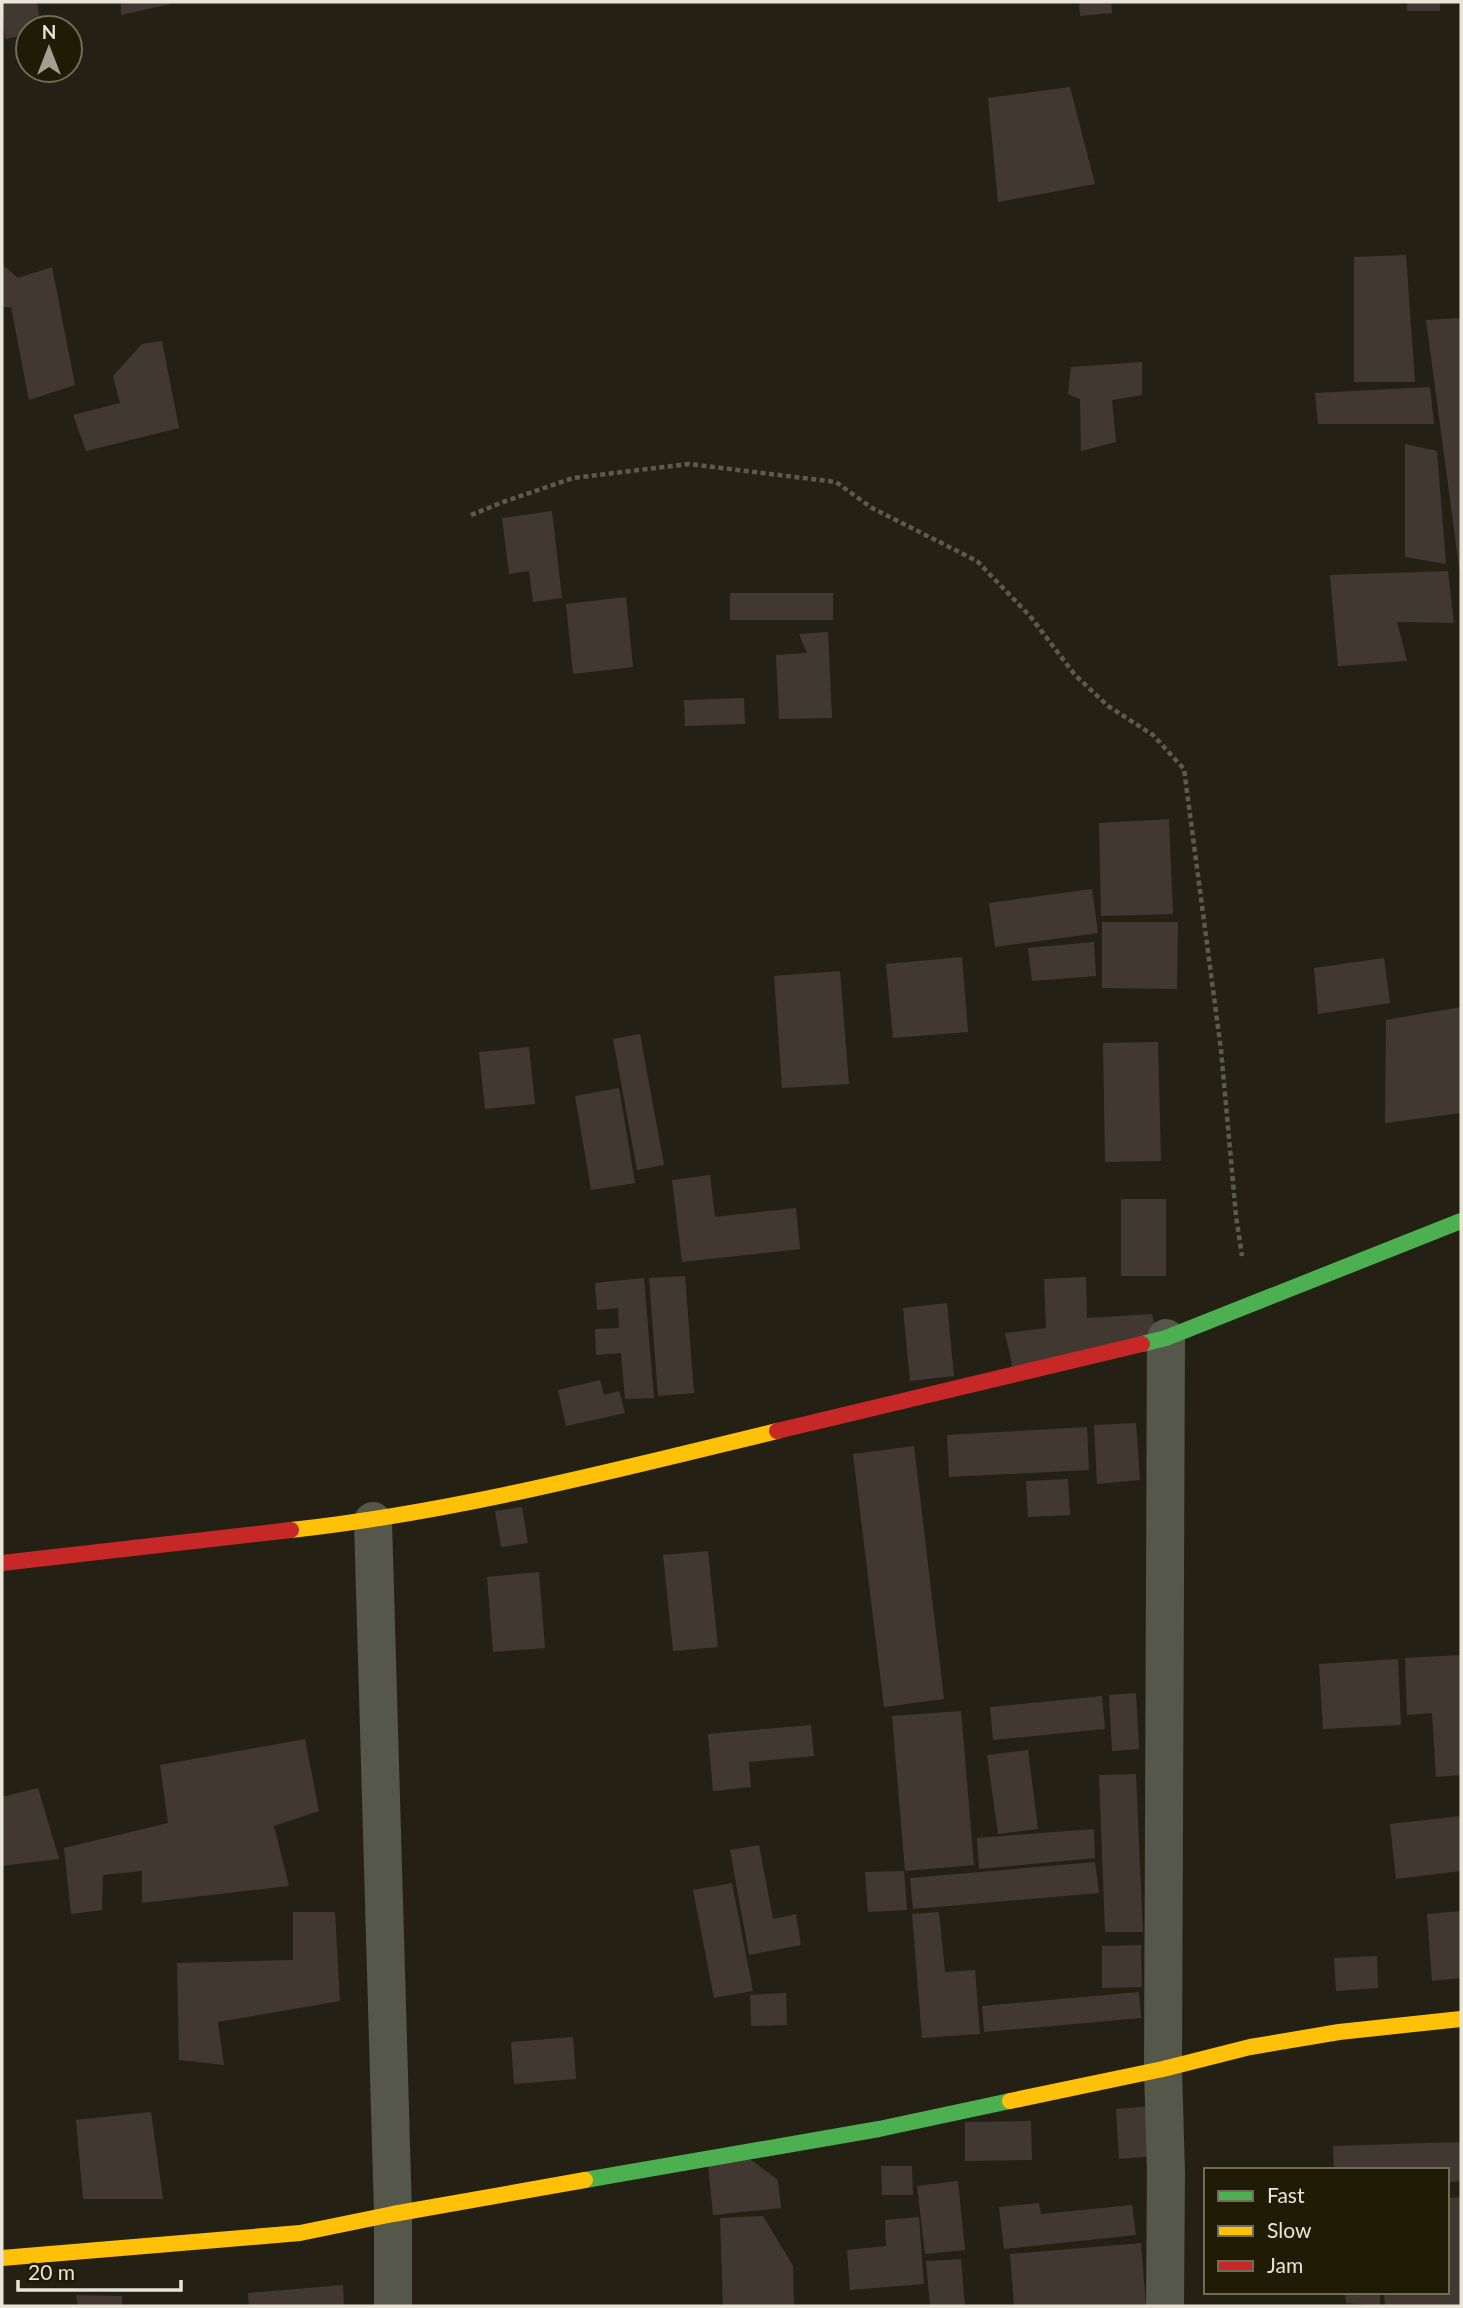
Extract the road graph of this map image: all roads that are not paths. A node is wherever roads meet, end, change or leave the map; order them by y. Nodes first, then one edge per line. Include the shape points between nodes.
1 (1461, 1221) edge
2 (1166, 1338) junction
3 (373, 1521) junction
4 (2, 1563) edge
5 (1461, 2019) edge
6 (1163, 2069) junction
7 (393, 2214) junction
8 (2, 2258) edge
9 (393, 2306) edge
10 (1165, 2306) edge

1 - 2 street
2 - 3 street via 619,1469
2 - 6 street
3 - 4 street
3 - 7 street
5 - 6 street via 1326,2034
6 - 7 street via 878,2129
6 - 10 street
7 - 8 street via 300,2232
7 - 9 street

